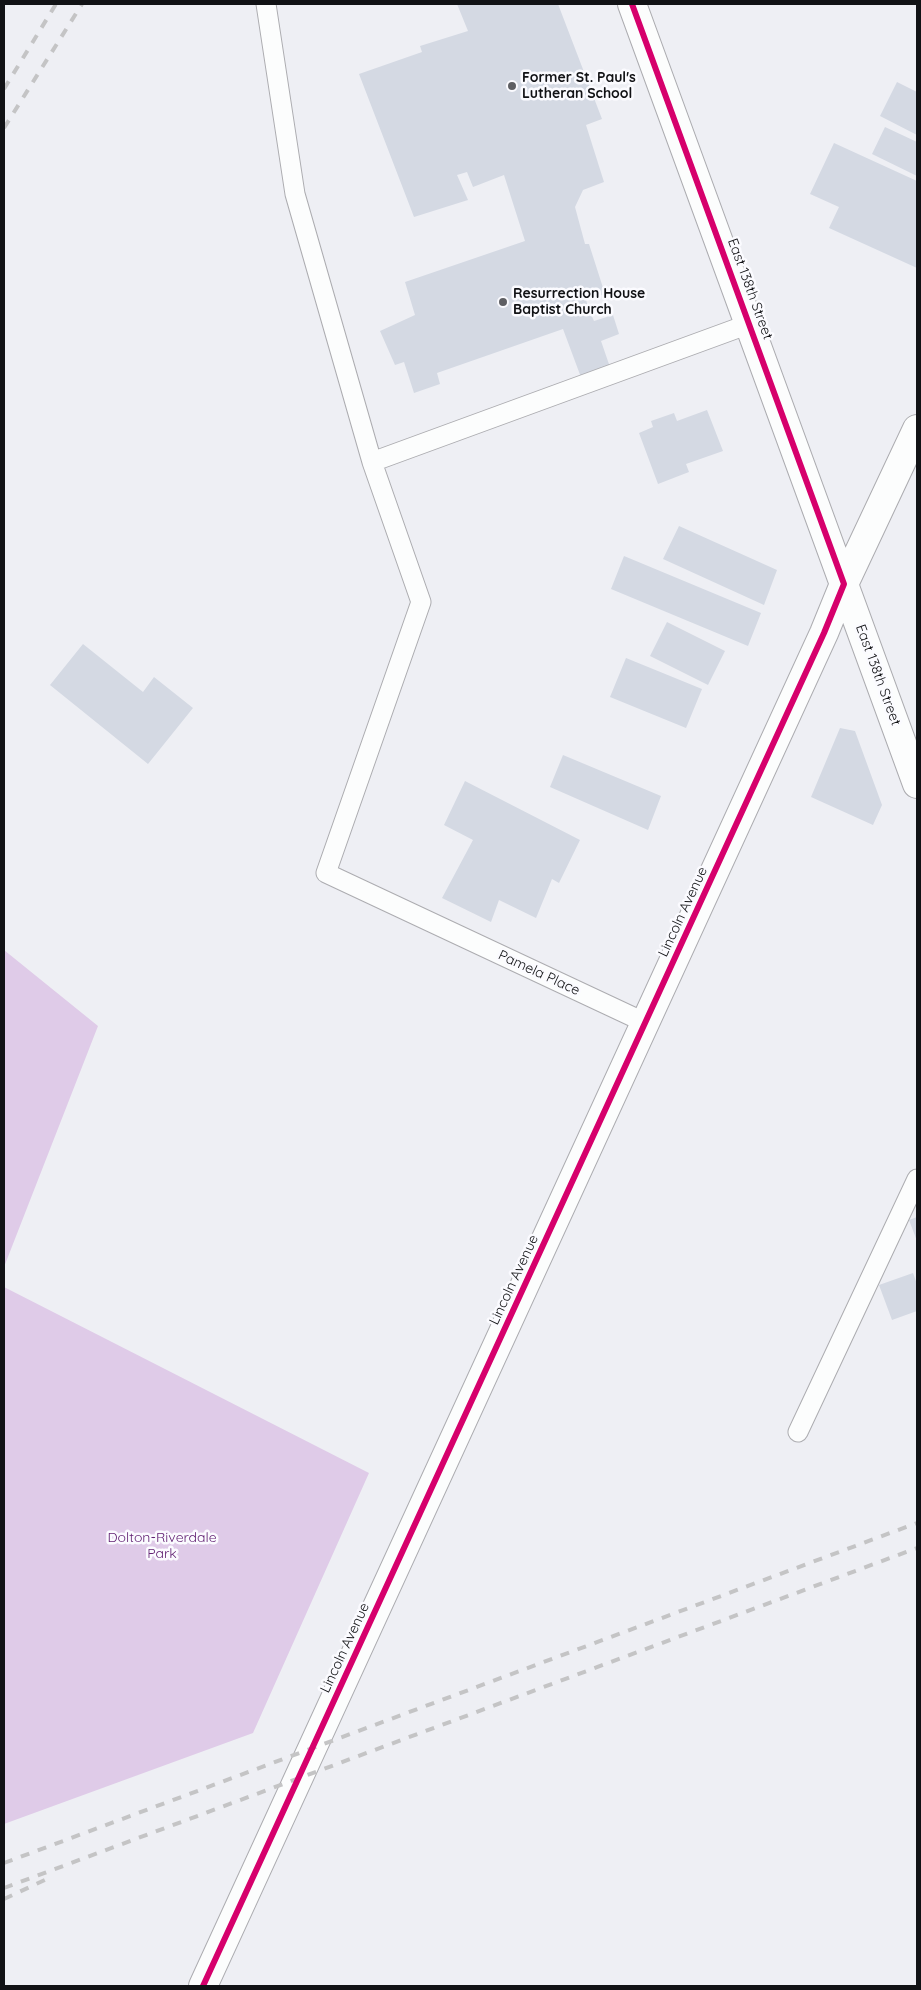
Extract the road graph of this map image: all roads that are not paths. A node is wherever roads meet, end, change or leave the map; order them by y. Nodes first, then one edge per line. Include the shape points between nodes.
1 (266, 4) edge
2 (632, 4) edge
3 (749, 324) junction
4 (917, 429) edge
5 (372, 462) junction
6 (844, 584) junction
7 (917, 784) edge
8 (646, 1023) junction
9 (917, 1179) edge
10 (798, 1432) dead end
11 (203, 1986) edge

1 - 5 lane via 295,194
2 - 3 street, East 138th Street
3 - 5 lane
3 - 6 street, East 138th Street
4 - 6 street, Lincoln Avenue
5 - 8 lane, Pamela Place via 421,602 326,873
6 - 7 street, East 138th Street
6 - 8 street, Lincoln Avenue
8 - 11 street, Lincoln Avenue
9 - 10 lane

